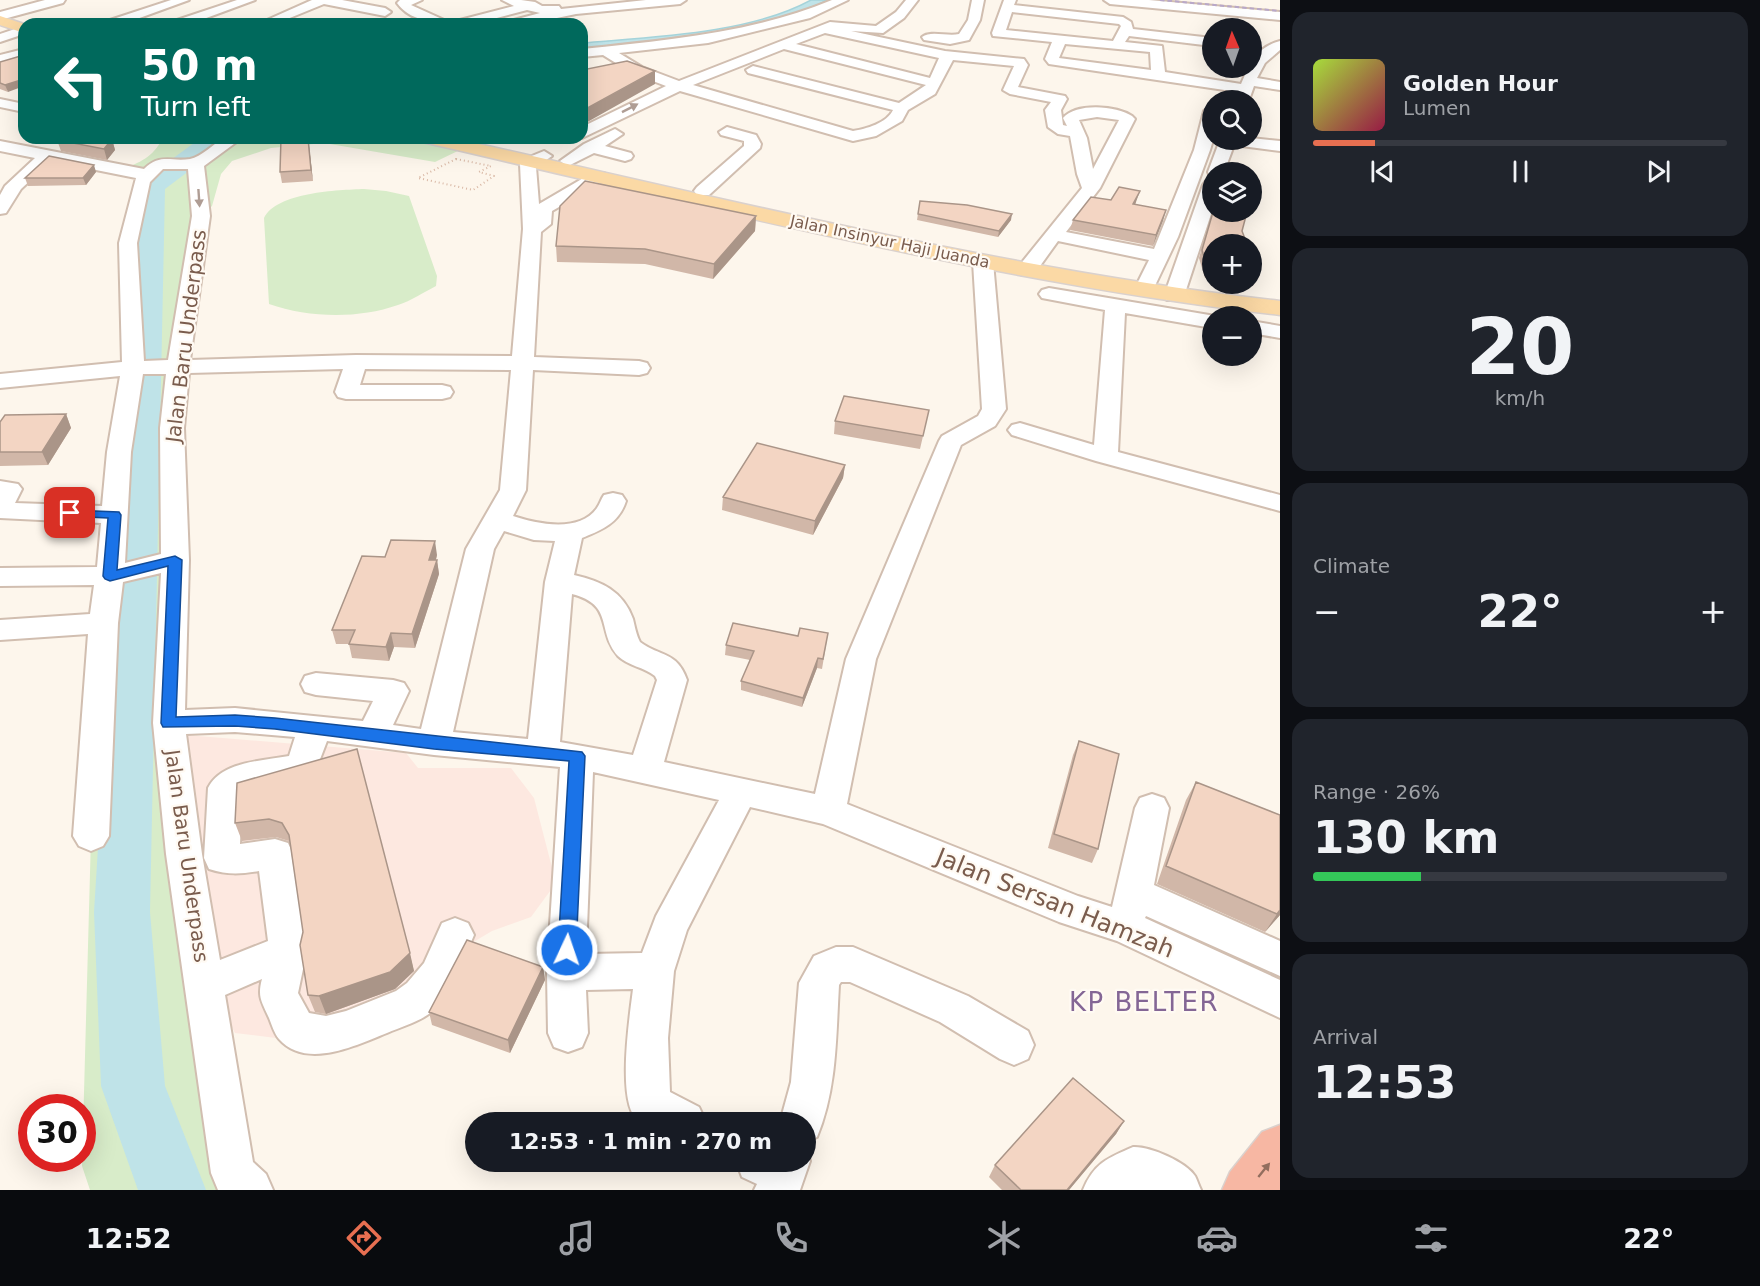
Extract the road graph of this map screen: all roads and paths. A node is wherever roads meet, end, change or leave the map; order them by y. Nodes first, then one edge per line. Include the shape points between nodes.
1 (59, 0) edge
2 (183, 0) edge
3 (249, 0) edge
4 (319, 0) edge
5 (416, 0) edge
6 (508, 0) edge
7 (550, 0) edge
8 (604, 0) edge
9 (680, 0) edge
10 (842, 0) edge
11 (912, 0) edge
12 (978, 0) edge
13 (1110, 0) edge
14 (1225, 3) edge
15 (1009, 4) edge
16 (1158, 4) junction
17 (529, 5) junction
18 (1280, 6) edge
19 (783, 7) dead end
20 (302, 9) junction
21 (385, 12) dead end
22 (326, 15) dead end
23 (1280, 16) edge
24 (342, 17) dead end
25 (0, 18) edge
26 (129, 18) edge
27 (196, 18) edge
28 (279, 18) edge
29 (353, 18) edge
30 (431, 18) edge
31 (482, 18) edge
32 (536, 18) edge
33 (1232, 18) edge
34 (18, 26) edge
35 (687, 30) junction
36 (878, 30) junction
37 (18, 31) edge
38 (827, 31) junction
39 (1131, 32) junction
40 (0, 38) edge
41 (588, 39) edge
42 (708, 39) junction
43 (1060, 40) junction
44 (1202, 41) edge
45 (1277, 42) edge
46 (1262, 44) edge
47 (783, 45) junction
48 (1116, 45) junction
49 (800, 50) junction
50 (608, 52) junction
51 (668, 52) dead end
52 (588, 53) edge
53 (18, 54) edge
54 (945, 55) junction
55 (0, 59) edge
56 (630, 65) junction
57 (611, 70) edge
58 (753, 70) junction
59 (1158, 75) junction
60 (1214, 78) edge
61 (934, 83) junction
62 (679, 86) junction
63 (1224, 86) junction
64 (1280, 86) edge
65 (1247, 88) edge
66 (1222, 90) edge
67 (696, 92) junction
68 (0, 103) edge
69 (18, 107) edge
70 (901, 108) junction
71 (588, 129) edge
72 (727, 132) dead end
73 (1077, 132) junction
74 (588, 140) edge
75 (225, 144) edge
76 (490, 144) edge
77 (509, 144) edge
78 (579, 144) edge
79 (1262, 144) edge
80 (0, 146) edge
81 (1280, 146) edge
82 (1202, 150) edge
83 (563, 151) edge
84 (47, 156) junction
85 (196, 164) junction
86 (154, 169) junction
87 (627, 171) junction
88 (598, 177) junction
89 (706, 189) junction
90 (1091, 189) junction
91 (473, 190) joint
92 (0, 209) edge
93 (1202, 213) edge
94 (780, 214) junction
95 (532, 229) junction
96 (1054, 235) junction
97 (916, 245) junction
98 (1159, 256) junction
99 (983, 262) junction
100 (1030, 268) junction
101 (1145, 288) junction
102 (1174, 293) junction
103 (1049, 294) dead end
104 (1115, 307) junction
105 (1280, 308) edge
106 (1202, 320) edge
107 (1262, 329) edge
108 (1280, 332) edge
109 (356, 362) junction
110 (521, 363) junction
111 (133, 368) junction
112 (178, 368) junction
113 (639, 368) dead end
114 (0, 381) edge
115 (442, 392) dead end
116 (1020, 430) dead end
117 (1105, 456) junction
118 (0, 489) edge
119 (613, 501) dead end
120 (1280, 504) edge
121 (0, 509) edge
122 (114, 515) junction
123 (496, 519) junction
124 (570, 533) junction
125 (166, 562) junction
126 (117, 575) junction
127 (0, 577) edge
128 (559, 582) junction
129 (103, 623) junction
130 (0, 630) edge
131 (316, 684) dead end
132 (168, 723) junction
133 (315, 727) junction
134 (372, 735) junction
135 (434, 743) junction
136 (560, 754) junction
137 (645, 770) junction
138 (741, 791) junction
139 (1152, 808) dead end
140 (828, 811) junction
141 (91, 836) dead end
142 (1130, 911) junction
143 (455, 935) dead end
144 (288, 950) junction
145 (1280, 959) edge
146 (656, 971) junction
147 (566, 972) junction
148 (204, 985) junction
149 (1280, 999) edge
150 (568, 1033) dead end
151 (1014, 1045) dead end
152 (666, 1112) edge
153 (804, 1112) edge
154 (1280, 1150) edge
155 (250, 1190) edge
156 (1106, 1190) edge
157 (1178, 1190) edge
158 (1248, 1190) edge

1 - 25 street
2 - 26 street
3 - 27 street
4 - 20 street
4 - 21 street
5 - 30 street via 403,3
6 - 17 street
7 - 17 street
8 - 17 street via 544,10
9 - 32 street
10 - 42 street via 806,15
11 - 36 street via 900,15
12 - 36 street via 974,20 961,38
13 - 16 street
14 - 16 street
14 - 18 street
14 - 23 street
14 - 33 street
15 - 39 street via 1120,20
15 - 43 street via 997,33
16 - 39 street via 1156,17
17 - 31 street
19 - 35 street
20 - 22 street
20 - 28 street
24 - 29 street
25 - 34 main road
35 - 41 street
35 - 42 street
36 - 38 street via 837,25
37 - 40 street
38 - 47 street
38 - 49 street
38 - 54 street
39 - 44 street
39 - 48 street
42 - 50 street
43 - 48 street
43 - 59 street via 1054,61
45 - 46 street
45 - 65 street via 1260,58
47 - 49 street
47 - 62 street
48 - 59 street via 1157,49
49 - 58 street
49 - 61 street
50 - 52 street
50 - 56 street
51 - 56 street
53 - 55 street
54 - 61 street via 946,61
54 - 73 street via 1019,62 1010,90 1060,99 1053,110 1056,127
56 - 57 street
56 - 62 street
58 - 67 street
58 - 70 street
59 - 63 street
60 - 65 street
61 - 70 street via 925,94
62 - 67 street
71 -> 62 street
63 - 65 street
63 - 66 street
64 - 65 street
67 - 70 street via 853,136 870,133 897,118
67 - 74 street
68 - 69 street
72 - 89 street via 750,138 753,148
73 - 90 street
73 - 90 street via 1071,120 1076,114 1103,113 1127,119
75 - 85 street
76 - 83 main road
77 - 83 main road
78 - 83 street
79 - 81 street
80 - 84 street
82 - 98 street
83 - 87 main road, Jalan Insinyur Haji Juanda
83 - 88 main road, Jalan Insinyur Haji Juanda
83 - 95 street via 527,168
84 - 86 street
84 - 92 street via 14,186
85 - 86 street
85 -> 112 street, Jalan Baru Underpass via 201,216
86 - 111 street via 138,192 128,243
87 - 88 main road, Jalan Insinyur Haji Juanda
87 - 89 main road, Jalan Insinyur Haji Juanda
87 - 94 main road, Jalan Insinyur Haji Juanda
88 - 95 street via 543,209 542,224
89 - 94 main road, Jalan Insinyur Haji Juanda
90 - 96 street
91 - 91 path via 494,176 479,172 491,166 456,159 418,178
93 - 102 street
94 - 97 main road, Jalan Insinyur Haji Juanda
95 - 110 street
96 - 98 street
96 - 100 street
97 - 99 main road, Jalan Insinyur Haji Juanda
97 - 100 main road, Jalan Insinyur Haji Juanda
98 - 101 street
99 - 100 main road, Jalan Insinyur Haji Juanda
99 - 140 street via 994,409 987,421 951,441 861,659
100 - 101 main road, Jalan Insinyur Haji Juanda
101 - 102 main road, Jalan Insinyur Haji Juanda
102 - 105 main road, Jalan Insinyur Haji Juanda
103 - 104 street
104 - 106 street
104 - 117 street
107 - 108 street
109 - 110 street
109 - 112 street
109 - 115 street via 346,392
110 - 113 street
110 - 123 street via 513,490
111 - 112 street
111 - 114 street
111 - 122 street via 119,452
112 - 125 street, Jalan Baru Underpass
116 - 117 street
117 - 120 street
118 - 121 street via 9,489
119 - 124 street via 603,517
121 - 122 street
122 - 126 street
123 - 124 street via 534,532
123 - 135 street via 480,549
124 - 128 street
125 - 126 street
125 - 132 street, Jalan Baru Underpass
126 - 127 street
126 - 129 street
128 - 136 street
128 - 137 street via 575,584 605,598 615,611 627,648 663,665 671,674
129 - 130 street
129 - 141 street
131 - 134 street via 393,691
132 - 133 street, Jalan Sersan Hamzah via 235,720
132 - 148 street, Jalan Baru Underpass
133 - 134 street, Jalan Sersan Hamzah
133 - 144 street via 302,766 236,780 225,788 222,858 275,854
134 - 135 street, Jalan Sersan Hamzah
135 - 136 street, Jalan Sersan Hamzah
136 - 137 street, Jalan Sersan Hamzah
136 - 147 street
137 - 138 street, Jalan Sersan Hamzah
138 - 140 street, Jalan Sersan Hamzah
138 - 146 street via 669,928
139 - 142 street
140 - 142 street, Jalan Sersan Hamzah via 1072,910
142 - 145 street
142 - 149 street, Jalan Sersan Hamzah
143 - 144 street via 438,975 421,996 396,1011 326,1035 299,1031 291,1023 278,993
144 - 148 street
146 - 147 street
146 - 152 street via 647,1058 651,1104
147 - 150 street
148 - 155 street, Jalan Baru Underpass via 233,1173
151 - 153 street via 954,1009 854,966 829,966 819,984 812,1082
158 -> 154 highway
156 - 157 street via 1134,1167 1153,1171

